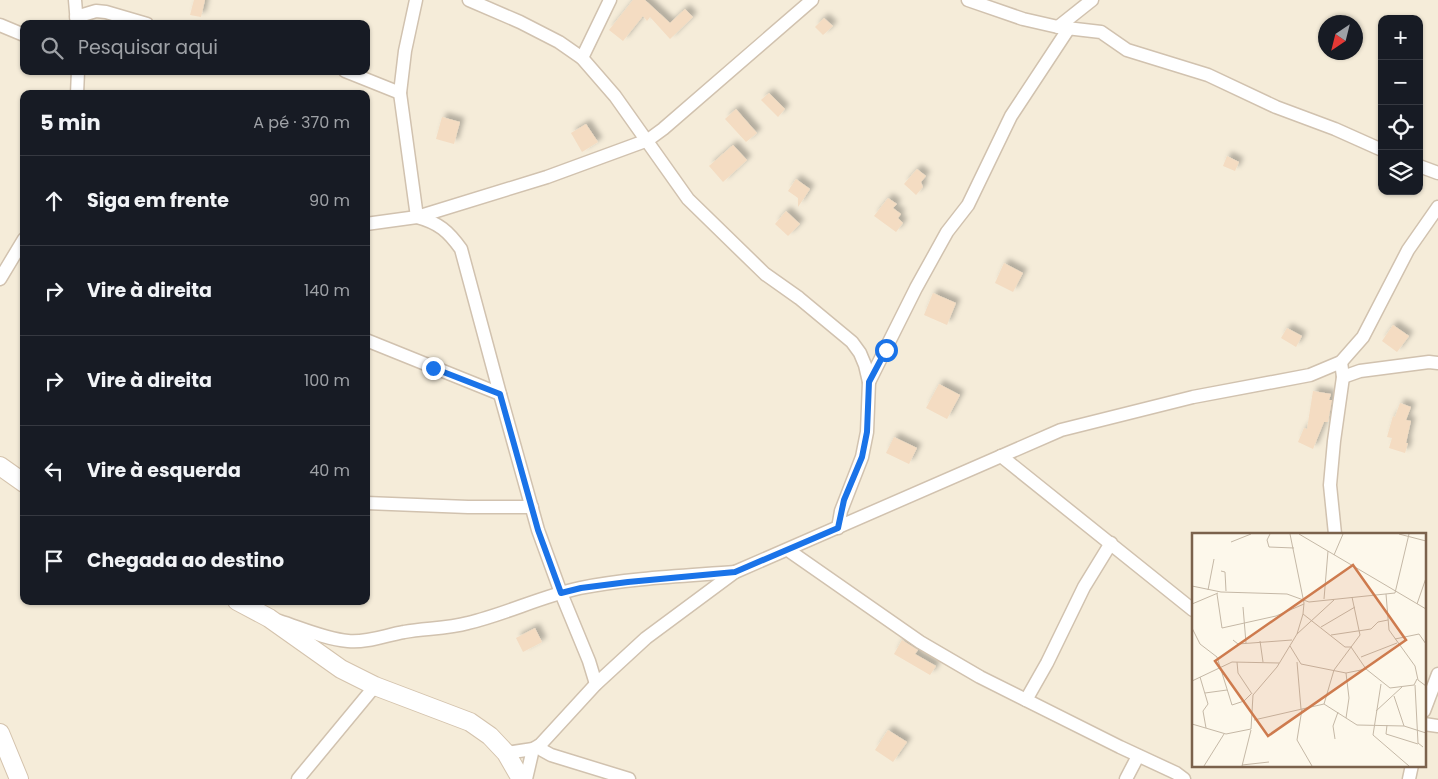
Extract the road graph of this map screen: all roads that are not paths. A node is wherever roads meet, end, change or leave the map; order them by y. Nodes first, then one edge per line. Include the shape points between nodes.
1 (75, 0) edge
2 (416, 0) edge
3 (469, 0) edge
4 (610, 0) edge
5 (812, 0) edge
6 (968, 0) edge
7 (1092, 0) edge
8 (77, 20) edge
9 (79, 20) edge
10 (133, 20) edge
11 (0, 25) edge
12 (1064, 28) junction
13 (20, 33) edge
14 (582, 58) junction
15 (78, 75) edge
16 (355, 75) edge
17 (77, 90) edge
18 (400, 93) junction
19 (648, 140) junction
20 (1378, 148) edge
21 (1423, 167) edge
22 (1438, 173) edge
23 (1438, 207) edge
24 (417, 216) junction
25 (370, 223) edge
26 (20, 245) edge
27 (0, 279) edge
28 (370, 342) edge
29 (861, 355) junction
30 (882, 356) junction
31 (1341, 362) junction
32 (1438, 363) edge
33 (1344, 378) junction
34 (869, 382) junction
35 (500, 394) junction
36 (1001, 456) junction
37 (0, 466) edge
38 (20, 481) edge
39 (370, 503) edge
40 (532, 507) junction
41 (838, 528) junction
42 (1335, 533) edge
43 (1111, 543) junction
44 (788, 550) junction
45 (735, 572) junction
46 (561, 593) junction
47 (245, 605) edge
48 (1192, 609) edge
49 (269, 618) junction
50 (1438, 674) edge
51 (596, 684) junction
52 (375, 686) junction
53 (1026, 700) junction
54 (1426, 707) edge
55 (0, 734) edge
56 (536, 747) junction
57 (506, 753) junction
58 (1138, 756) junction
59 (1412, 766) edge
60 (19, 779) edge
61 (298, 779) edge
62 (521, 779) edge
63 (526, 779) edge
64 (629, 779) edge
65 (1126, 779) edge
66 (1184, 779) edge
67 (1409, 779) edge

1 - 8 street
2 - 18 street
3 - 14 street via 559,42
4 - 14 street
5 - 19 street via 664,130
6 - 12 street via 1023,19
7 - 12 street
9 - 10 street via 96,11
11 - 13 street
12 - 20 street via 1101,32 1127,50 1208,75 1276,107
12 - 30 street via 1011,116 968,205 948,232 916,288
14 - 19 street
15 - 17 street
16 - 18 street
18 - 24 street
19 - 24 street via 547,177
19 - 29 street via 688,199 765,274 852,342
21 - 22 street
23 - 31 street via 1408,250 1363,337
24 - 25 street
24 - 35 street via 442,227 462,249
26 - 27 street
28 - 35 street
29 - 30 street
29 - 34 street
30 - 34 street
31 - 33 street
31 - 36 street via 1310,375 1193,397 1060,430
32 - 33 street via 1370,369
33 - 42 street via 1330,485
34 - 41 street via 867,432 862,457 844,500
35 - 40 street
36 - 41 street
36 - 43 street
37 - 38 street
39 - 40 street
40 - 46 street
41 - 44 street
43 - 48 street
43 - 53 street via 1084,587
44 - 45 street
44 - 53 street via 920,642
45 - 46 street via 628,582
45 - 51 street via 646,638
46 - 49 street via 470,623 363,641 332,638
46 - 51 street
47 - 49 street
49 - 52 street via 341,669
50 - 54 street
51 - 56 street
52 - 57 street via 470,722
52 - 61 street
53 - 58 street
55 - 60 street
56 - 57 street
56 - 63 street
56 - 64 street via 551,755
57 - 62 street
58 - 65 street
58 - 66 street
59 - 67 street

